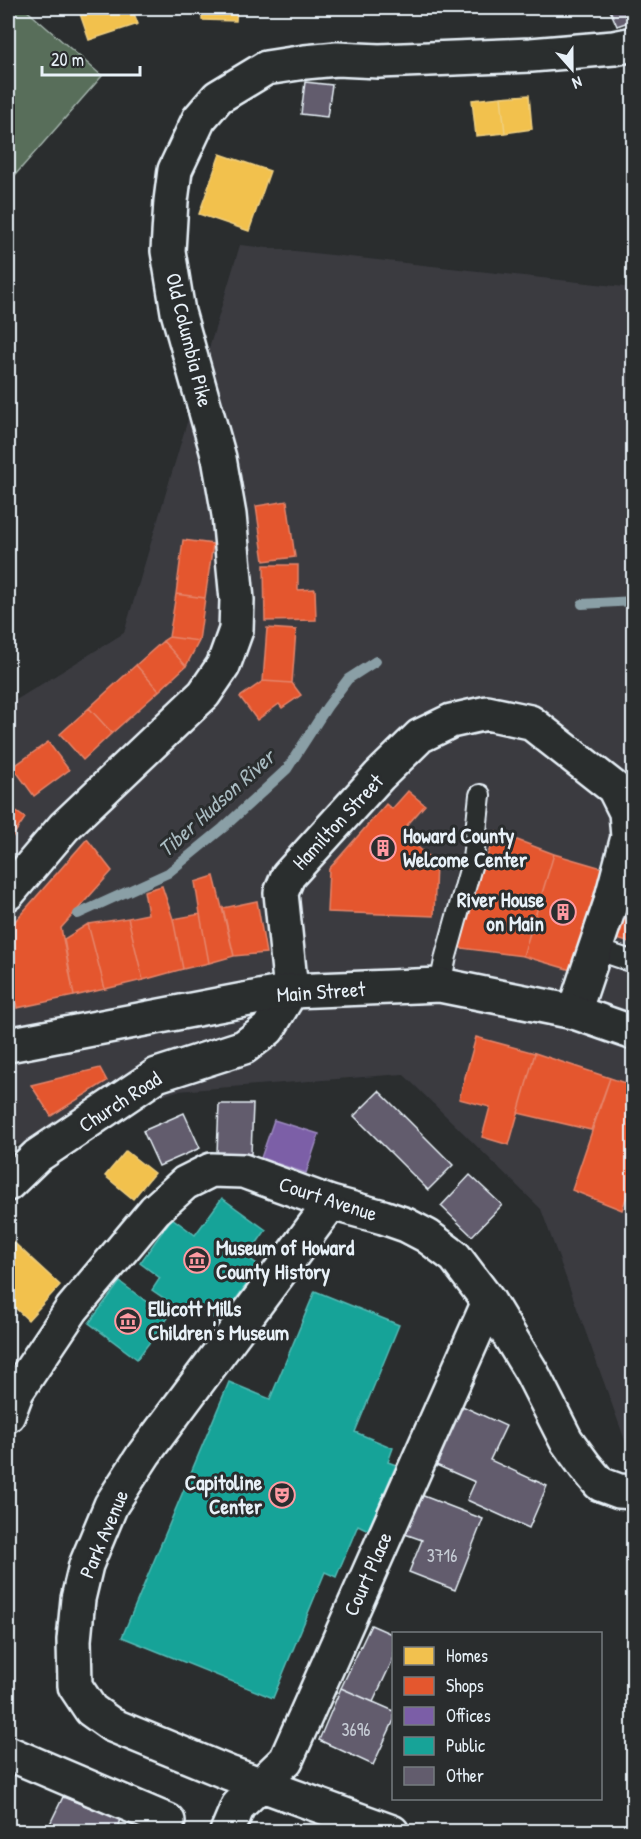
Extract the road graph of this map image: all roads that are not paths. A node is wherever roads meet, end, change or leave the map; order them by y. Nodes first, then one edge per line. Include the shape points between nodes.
1 (633, 44) edge
2 (480, 795) dead end
3 (8, 893) edge
4 (595, 949) junction
5 (633, 962) edge
6 (441, 985) junction
7 (291, 991) junction
8 (574, 1012) junction
9 (633, 1034) edge
10 (8, 1045) edge
11 (8, 1184) edge
12 (331, 1203) junction
13 (489, 1302) junction
14 (8, 1415) edge
15 (633, 1492) edge
16 (8, 1753) edge
17 (261, 1784) junction
18 (168, 1821) dead end
19 (227, 1832) edge
20 (392, 1832) edge

1 - 3 street, Old Columbia Pike via 531,56 337,59 276,67 218,97 200,119 175,171 168,251 178,312 219,458 229,515 236,630 223,666 204,694 64,827
2 - 6 lane via 473,859
4 - 5 lane
4 - 7 street, Hamilton Street via 628,837 626,812 614,788 530,722 487,713 452,721 420,736 288,876 281,893
4 - 8 street
6 - 7 street, Main Street
6 - 8 street, Main Street
7 - 10 street, Main Street
7 - 11 street, Church Road via 268,1029 244,1047 157,1075 37,1156
8 - 9 street, Main Street
12 - 13 street, Court Avenue via 383,1217 427,1236 454,1257
12 - 14 street, Court Avenue via 243,1171 211,1170 185,1183 155,1210 72,1309 17,1391
12 - 17 street, Park Avenue via 144,1454 111,1505 86,1565 78,1599 75,1686 91,1710 112,1725
13 - 15 street, Court Avenue via 532,1372 566,1440 585,1466 600,1484
13 - 17 street, Court Place via 286,1760
16 - 18 street
17 - 19 street, Court Place via 238,1806
17 - 20 street, Park Avenue

